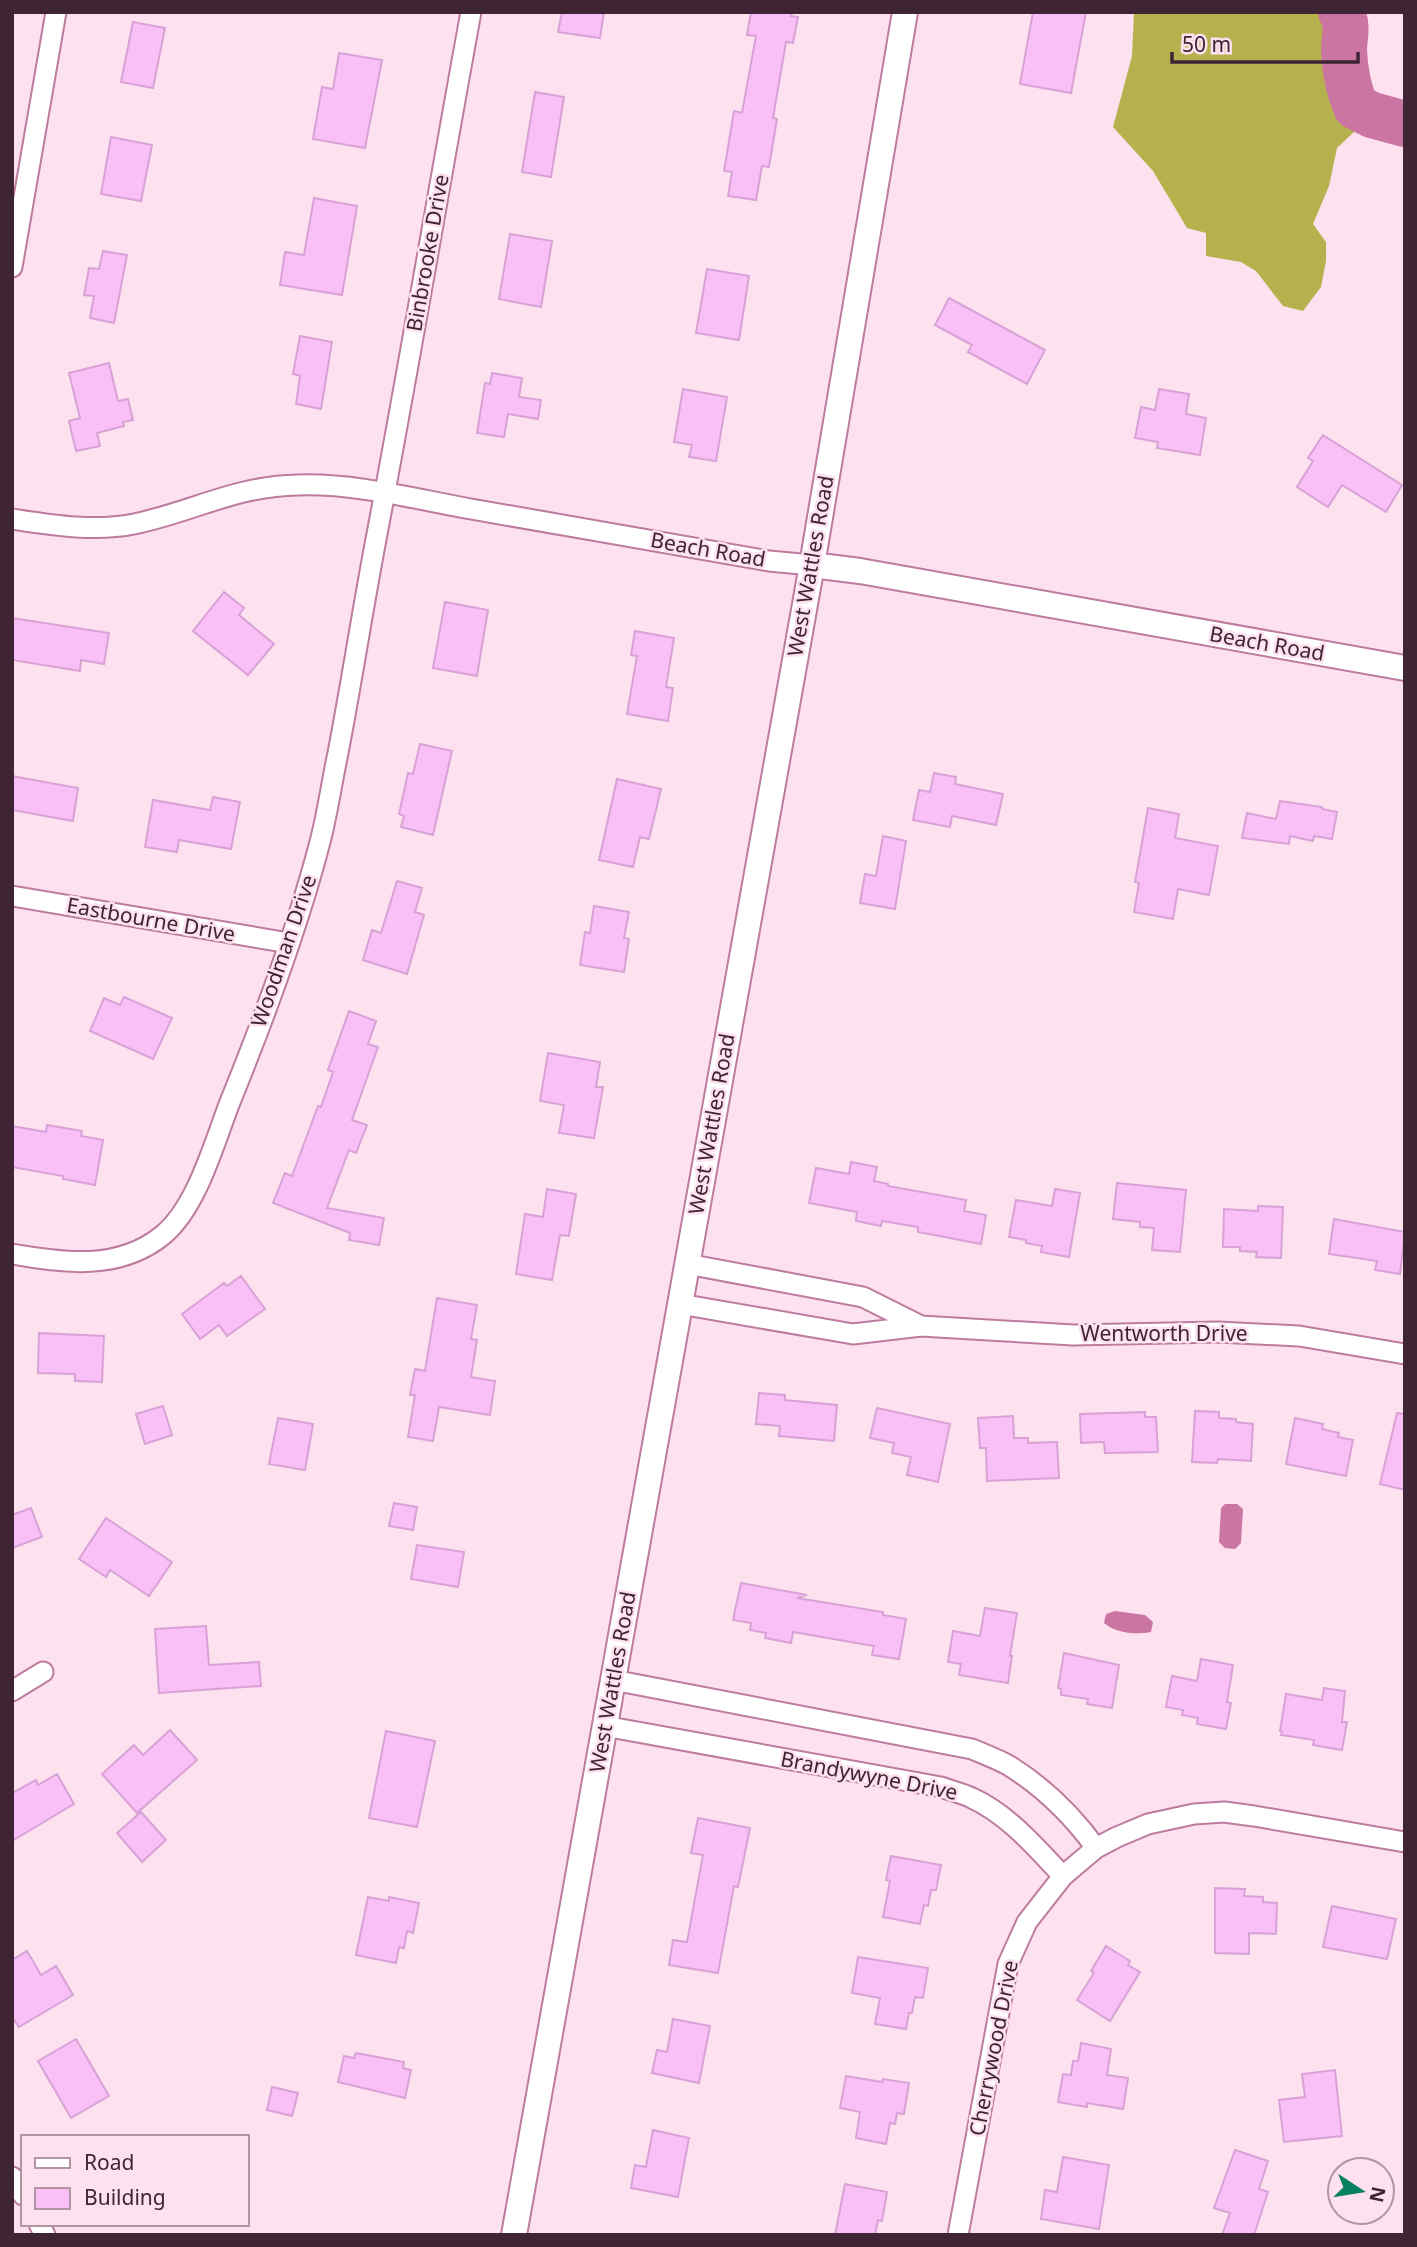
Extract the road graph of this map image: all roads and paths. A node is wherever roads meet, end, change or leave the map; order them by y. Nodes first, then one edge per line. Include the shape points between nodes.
1 (55, 12) edge
2 (471, 12) edge
3 (905, 12) edge
4 (12, 267) edge
5 (385, 494) junction
6 (12, 519) edge
7 (812, 565) junction
8 (1405, 668) edge
9 (12, 896) edge
10 (289, 943) junction
11 (12, 1254) edge
12 (687, 1264) junction
13 (680, 1304) junction
14 (921, 1326) junction
15 (1405, 1354) edge
16 (43, 1672) dead end
17 (613, 1680) junction
18 (12, 1691) edge
19 (604, 1727) junction
20 (1405, 1842) edge
21 (1096, 1848) junction
22 (1063, 1876) junction
23 (514, 2235) edge
24 (958, 2235) edge

1 - 4 street
2 - 5 street, Binbrooke Drive
3 - 7 street, West Wattles Road
5 - 6 street, Beach Road via 321,485 271,486 133,524 77,527
5 - 7 street, Beach Road
5 - 10 street, Woodman Drive via 322,833
7 - 8 street, Beach Road
7 - 12 street, West Wattles Road
9 - 10 street, Eastbourne Drive
10 - 11 street, Woodman Drive via 199,1182 165,1233 115,1260 54,1261
12 - 13 street, West Wattles Road
12 - 14 street, Wentworth Drive via 863,1297
13 - 14 street, Wentworth Drive via 853,1334
13 - 17 street, West Wattles Road
14 - 15 street, Wentworth Drive via 1073,1335 1218,1332 1298,1336
16 - 18 street
17 - 19 street, West Wattles Road
17 - 21 street via 972,1749 1006,1764 1038,1787
19 - 22 street, Brandywyne Drive via 941,1787 973,1798 1005,1819
19 - 23 street, West Wattles Road
20 - 21 street via 1224,1812 1148,1824
21 - 22 street
22 - 24 street, Cherrywood Drive via 1027,1923 1008,1964

